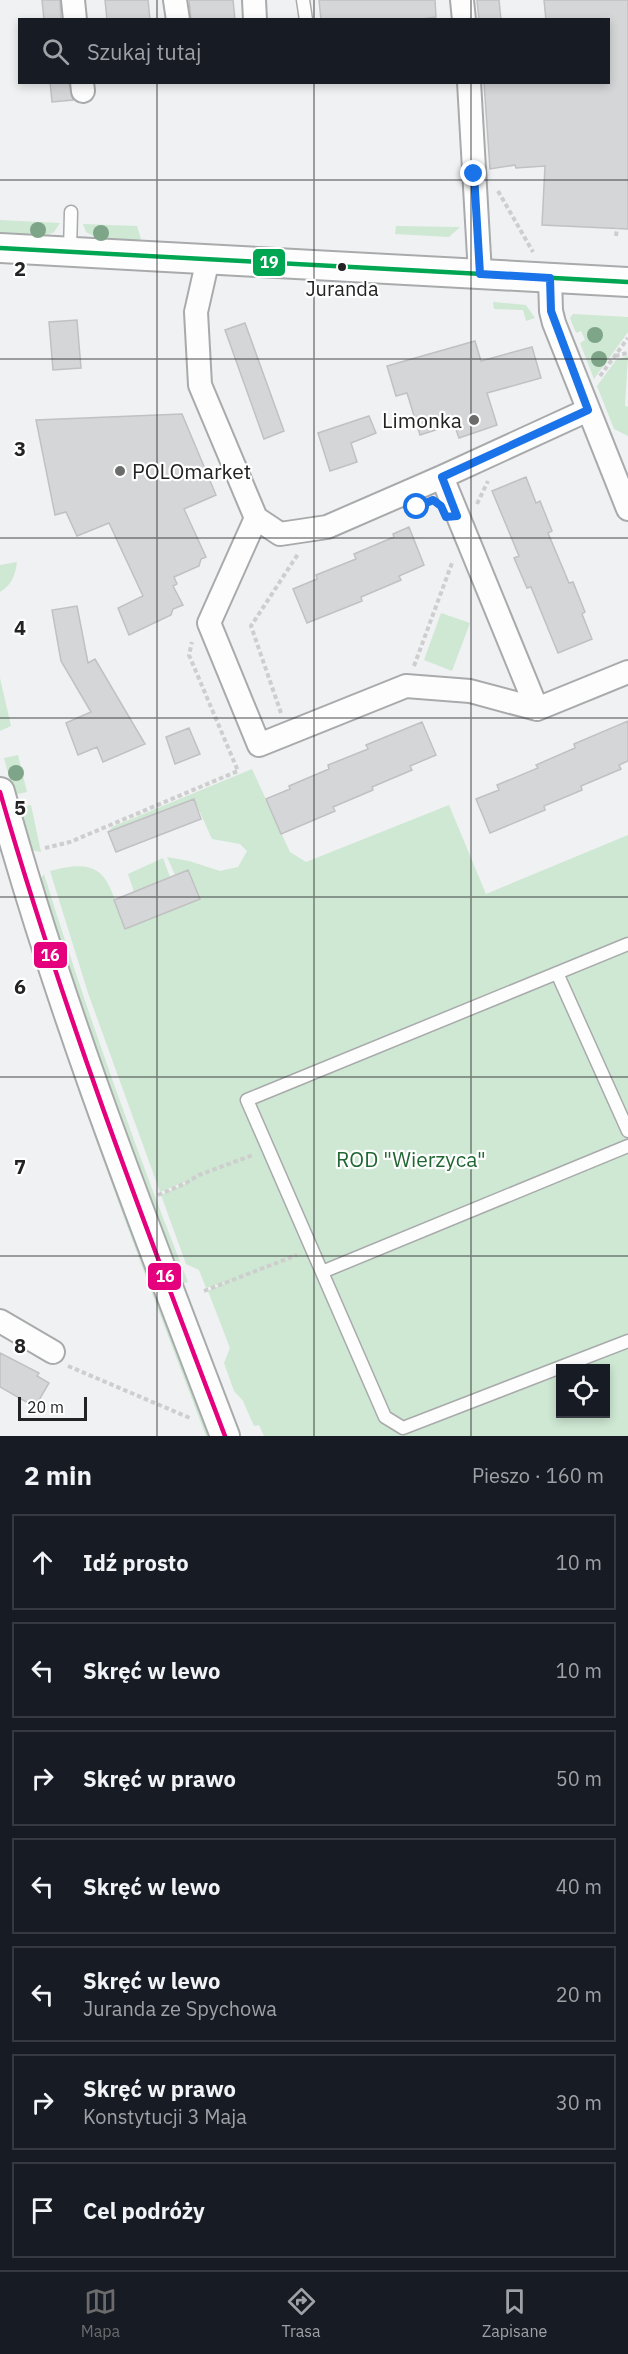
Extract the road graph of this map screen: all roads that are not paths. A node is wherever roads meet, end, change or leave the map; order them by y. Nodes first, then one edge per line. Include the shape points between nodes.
1 (73, 0) edge
2 (176, 0) edge
3 (254, 0) edge
4 (303, 0) edge
5 (462, 0) edge
6 (75, 18) edge
7 (178, 18) edge
8 (255, 18) edge
9 (306, 18) edge
10 (464, 18) edge
11 (469, 84) edge
12 (71, 212) dead end
13 (0, 248) edge
14 (70, 251) junction
15 (208, 259) junction
16 (480, 274) junction
17 (550, 278) junction
18 (628, 282) edge
19 (588, 410) junction
20 (442, 477) junction
21 (628, 509) edge
22 (256, 518) junction
23 (628, 672) edge
24 (537, 710) junction
25 (0, 793) edge
26 (628, 944) edge
27 (557, 973) junction
28 (628, 1131) edge
29 (628, 1146) edge
30 (322, 1272) junction
31 (0, 1321) edge
32 (628, 1341) edge
33 (53, 1352) road end
34 (225, 1436) edge

1 - 6 street
2 - 7 street
3 - 8 street
4 - 9 lane
5 - 10 street
11 - 16 street
12 - 14 lane
13 - 14 street
14 - 15 street
15 - 16 street
15 - 22 street via 196,312 200,385
16 - 17 street
17 - 18 street
17 - 19 street via 551,311
19 - 20 street
19 - 21 street
20 - 22 street via 327,527 280,534
20 - 24 street
22 - 24 street via 208,623 259,746 406,686 470,692
23 - 24 street
25 - 34 street via 91,1078
26 - 27 lane
27 - 28 lane
27 - 30 lane via 247,1100
29 - 30 lane
30 - 32 lane via 385,1418 403,1428
31 - 33 street

